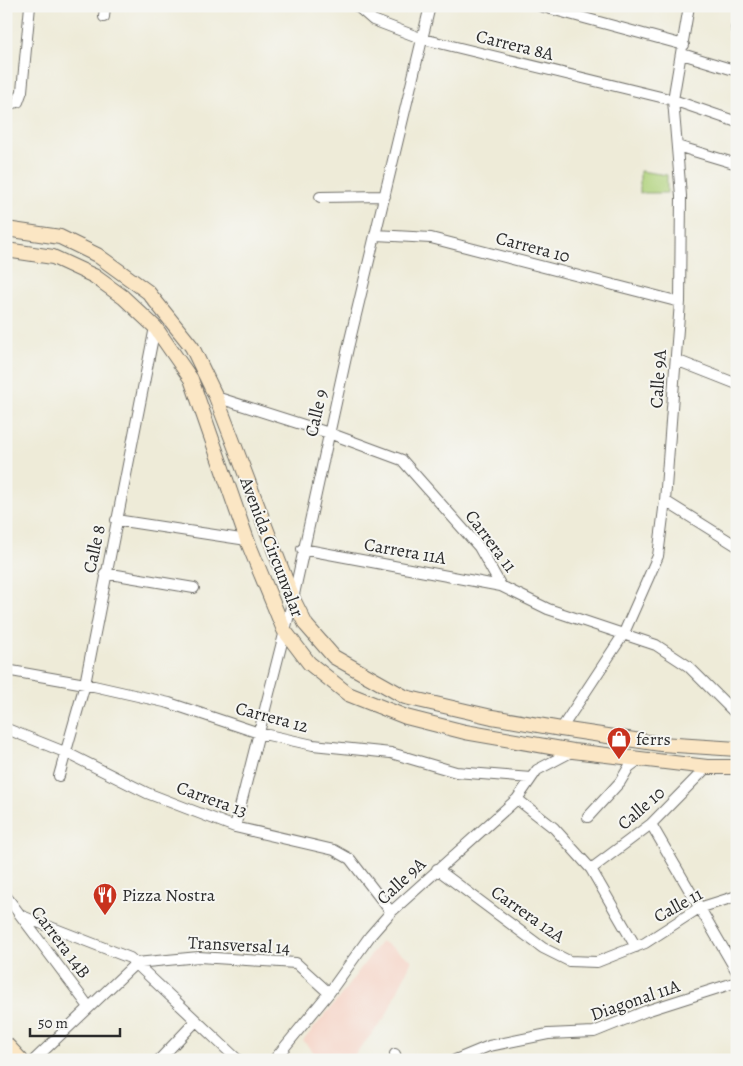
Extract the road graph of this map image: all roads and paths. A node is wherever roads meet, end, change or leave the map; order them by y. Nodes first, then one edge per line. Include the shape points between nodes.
1 (30, 6) edge
2 (105, 6) edge
3 (357, 6) edge
4 (430, 6) edge
5 (540, 6) edge
6 (689, 6) edge
7 (104, 17) dead end
8 (422, 40) junction
9 (683, 49) junction
10 (737, 71) edge
11 (673, 100) junction
12 (6, 105) edge
13 (737, 122) edge
14 (677, 146) junction
15 (737, 164) edge
16 (385, 196) junction
17 (320, 197) dead end
18 (6, 230) edge
19 (376, 235) junction
20 (6, 250) edge
21 (680, 302) junction
22 (155, 327) junction
23 (676, 360) junction
24 (737, 384) edge
25 (216, 397) junction
26 (329, 433) junction
27 (665, 501) junction
28 (116, 520) junction
29 (247, 540) junction
30 (737, 546) edge
31 (302, 549) junction
32 (105, 573) junction
33 (501, 586) junction
34 (194, 588) dead end
35 (293, 600) junction
36 (284, 630) junction
37 (623, 634) junction
38 (6, 670) edge
39 (85, 684) junction
40 (737, 715) edge
41 (7, 729) edge
42 (561, 729) junction
43 (260, 733) junction
44 (737, 748) edge
45 (573, 751) junction
46 (67, 753) junction
47 (640, 759) junction
48 (707, 767) junction
49 (737, 767) edge
50 (59, 776) dead end
51 (531, 778) junction
52 (517, 799) junction
53 (588, 817) dead end
54 (651, 824) junction
55 (235, 827) junction
56 (436, 869) junction
57 (591, 869) junction
58 (6, 896) edge
59 (737, 896) edge
60 (699, 908) junction
61 (391, 912) junction
62 (22, 916) junction
63 (636, 947) junction
64 (136, 963) junction
65 (737, 972) edge
66 (737, 982) edge
67 (329, 993) junction
68 (89, 1007) junction
69 (196, 1021) junction
70 (6, 1044) edge
71 (20, 1060) edge
72 (34, 1060) edge
73 (159, 1060) edge
74 (238, 1060) edge
75 (274, 1060) edge
76 (455, 1060) edge

1 - 12 street via 22,91 18,102
2 - 7 street
3 - 8 street, Carrera 8A via 372,20
4 - 8 street, Calle 9
5 - 9 street
6 - 9 street, Calle 9A
8 - 11 street, Carrera 8A
8 - 16 street, Calle 9
9 - 10 street
9 - 11 street, Calle 9A
11 - 13 street, Carrera 8A
11 - 14 street, Calle 9A
14 - 15 street
14 - 21 street, Calle 9A via 681,196
16 - 17 street
16 - 19 street, Calle 9
18 - 25 main road, Avenida Circunvalar via 60,237 97,255 148,292 192,347
19 - 21 street, Carrera 10 via 431,238
19 - 26 street, Calle 9
20 - 22 main road, Avenida Circunvalar via 53,257 94,276 124,297
21 - 23 street, Calle 9A
22 - 28 street, Calle 8
22 - 29 main road, Avenida Circunvalar via 191,379
23 - 24 street
23 - 27 street, Calle 9A
25 - 26 street, Carrera 11
25 - 35 main road, Avenida Circunvalar
26 - 31 street, Calle 9
26 - 33 street, Carrera 11 via 402,460 479,547
27 - 30 street
27 - 37 street, Calle 9A via 658,556
28 - 29 street
28 - 32 street, Calle 8
29 - 36 main road, Avenida Circunvalar
31 - 33 street, Carrera 11A
31 - 35 street, Calle 9
32 - 34 street
32 - 39 street, Calle 8
33 - 37 street, Carrera 11 via 548,609
35 - 36 street, Calle 9
35 - 42 main road, Avenida Circunvalar via 306,625 334,657 405,697
36 - 43 street, Calle 9
36 - 45 main road, Avenida Circunvalar via 309,663 348,694 406,717 465,732
37 - 40 street, Carrera 11 via 656,645 688,666
37 - 42 street, Calle 9A
38 - 39 street, Carrera 12
39 - 43 street, Carrera 12 via 169,703
39 - 46 street, Calle 8
41 - 46 street, Carrera 13
42 - 44 main road, Avenida Circunvalar via 661,744
43 - 51 street, Carrera 12 via 313,745 390,753 456,772
43 - 55 street, Calle 9
45 - 47 main road, Avenida Circunvalar
45 - 51 street, Calle 9A via 537,770
46 - 50 street, Calle 8
46 - 55 street, Carrera 13 via 147,793
47 - 48 main road, Avenida Circunvalar
47 - 53 street, Calle 10 via 629,767 620,782
48 - 49 main road, Avenida Circunvalar
48 - 54 street, Calle 10
51 - 52 street, Calle 9A
52 - 56 street, Calle 9A
52 - 57 street via 554,828
54 - 57 street, Calle 10
54 - 60 street
55 - 61 street, Carrera 13 via 334,850 350,859
56 - 61 street, Calle 9A
56 - 63 street, Carrera 12A via 543,948 569,961 597,962
57 - 63 street
58 - 62 street, Carrera 14B
59 - 60 street, Calle 11
60 - 63 street, Calle 11
60 - 65 street
61 - 67 street, Calle 9A
62 - 64 street
62 - 68 street, Carrera 14B
64 - 67 street, Transversal 14 via 198,957 296,963
64 - 68 street
64 - 69 street
66 - 76 street, Diagonal 11A via 646,1011 594,1032 548,1034 489,1046
67 - 75 street, Calle 9A
68 - 72 street
69 - 73 street
69 - 74 street
70 - 71 main road

